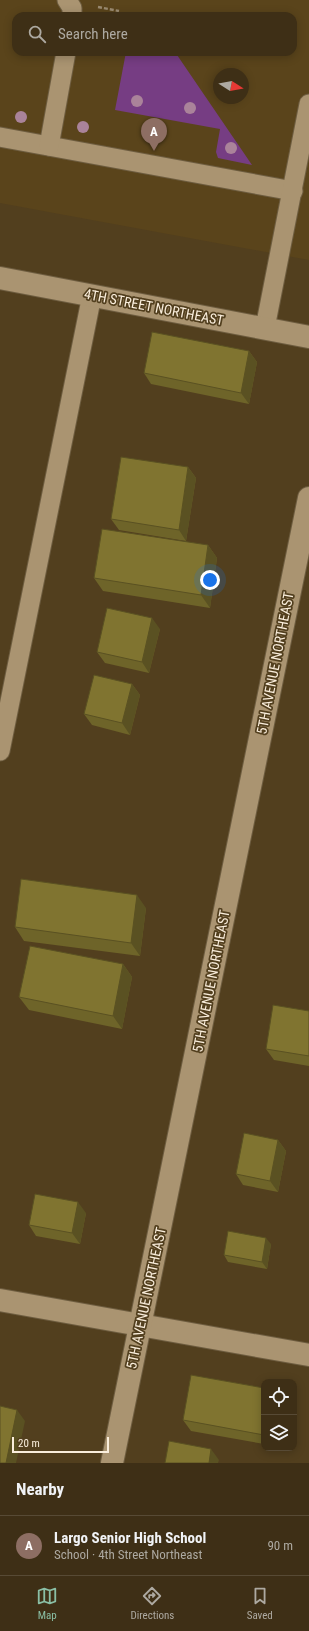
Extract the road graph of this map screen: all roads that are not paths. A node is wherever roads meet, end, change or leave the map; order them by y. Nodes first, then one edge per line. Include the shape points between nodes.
1 (67, 0) edge
2 (72, 12) edge
3 (65, 56) edge
4 (309, 104) edge
5 (0, 137) edge
6 (49, 146) junction
7 (293, 191) junction
8 (0, 278) edge
9 (92, 295) junction
10 (266, 328) junction
11 (309, 336) edge
12 (309, 498) edge
13 (0, 751) edge
14 (0, 1300) edge
15 (141, 1325) junction
16 (309, 1355) edge
17 (112, 1463) edge

1 - 2 lane
3 - 6 lane
4 - 7 lane
5 - 6 lane
6 - 7 lane
7 - 10 lane
8 - 9 street, 4TH STREET NORTHEAST
9 - 10 street, 4TH STREET NORTHEAST
9 - 13 lane
10 - 11 street, 4TH STREET NORTHEAST
12 - 15 street, 5TH AVENUE NORTHEAST
14 - 15 street
15 - 16 street
15 - 17 street, 5TH AVENUE NORTHEAST

